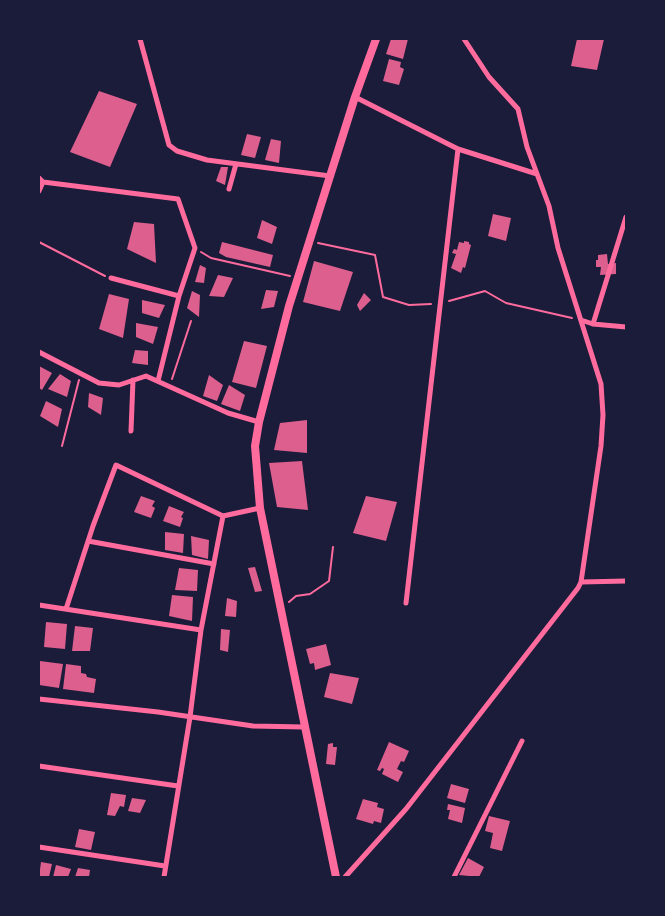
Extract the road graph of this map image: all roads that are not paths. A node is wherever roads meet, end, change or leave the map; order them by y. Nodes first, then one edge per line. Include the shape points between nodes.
1 (140, 39) edge
2 (376, 39) edge
3 (464, 39) edge
4 (355, 97) junction
5 (459, 149) junction
6 (236, 164) junction
7 (537, 174) junction
8 (330, 176) junction
9 (41, 180) edge
10 (229, 189) dead end
11 (39, 191) edge
12 (626, 217) edge
13 (111, 278) road end
14 (179, 296) junction
15 (581, 321) junction
16 (593, 324) junction
17 (626, 327) edge
18 (39, 352) edge
19 (133, 381) junction
20 (158, 381) junction
21 (259, 422) junction
22 (131, 431) dead end
23 (260, 508) junction
24 (223, 516) junction
25 (88, 541) junction
26 (214, 564) junction
27 (626, 580) edge
28 (581, 582) junction
29 (406, 603) dead end
30 (39, 605) edge
31 (66, 609) junction
32 (201, 630) junction
33 (39, 699) edge
34 (190, 717) junction
35 (304, 727) junction
36 (522, 741) dead end
37 (39, 766) edge
38 (178, 786) junction
39 (39, 847) edge
40 (165, 866) junction
41 (164, 877) edge
42 (336, 877) edge
43 (345, 877) edge
44 (454, 877) edge

1 - 6 street via 169,145 207,160
2 - 4 highway
3 - 7 street via 489,77 518,109
4 - 5 street
4 - 8 highway
5 - 7 street
5 - 29 street
6 - 8 street
6 - 10 street
7 - 15 street
8 - 21 highway via 289,306
9 - 11 street
9 - 14 street via 178,199 195,248
12 - 16 street
13 - 14 street
14 - 20 street
15 - 16 street
15 - 28 street via 601,384 603,415
16 - 17 street
18 - 19 street via 99,383 119,385
19 - 20 street via 146,376
19 - 22 street
20 - 21 street via 228,413
21 - 23 highway via 255,446
23 - 24 street
23 - 35 highway
24 - 25 street via 116,465
24 - 26 street
25 - 26 street
25 - 31 street
26 - 32 street
27 - 28 street
28 - 43 street via 406,809
30 - 31 street
31 - 32 street
32 - 34 street
33 - 34 street
34 - 35 street via 253,726
34 - 38 street
35 - 42 highway
36 - 44 street
37 - 38 street
38 - 40 street
39 - 40 street
40 - 41 street

